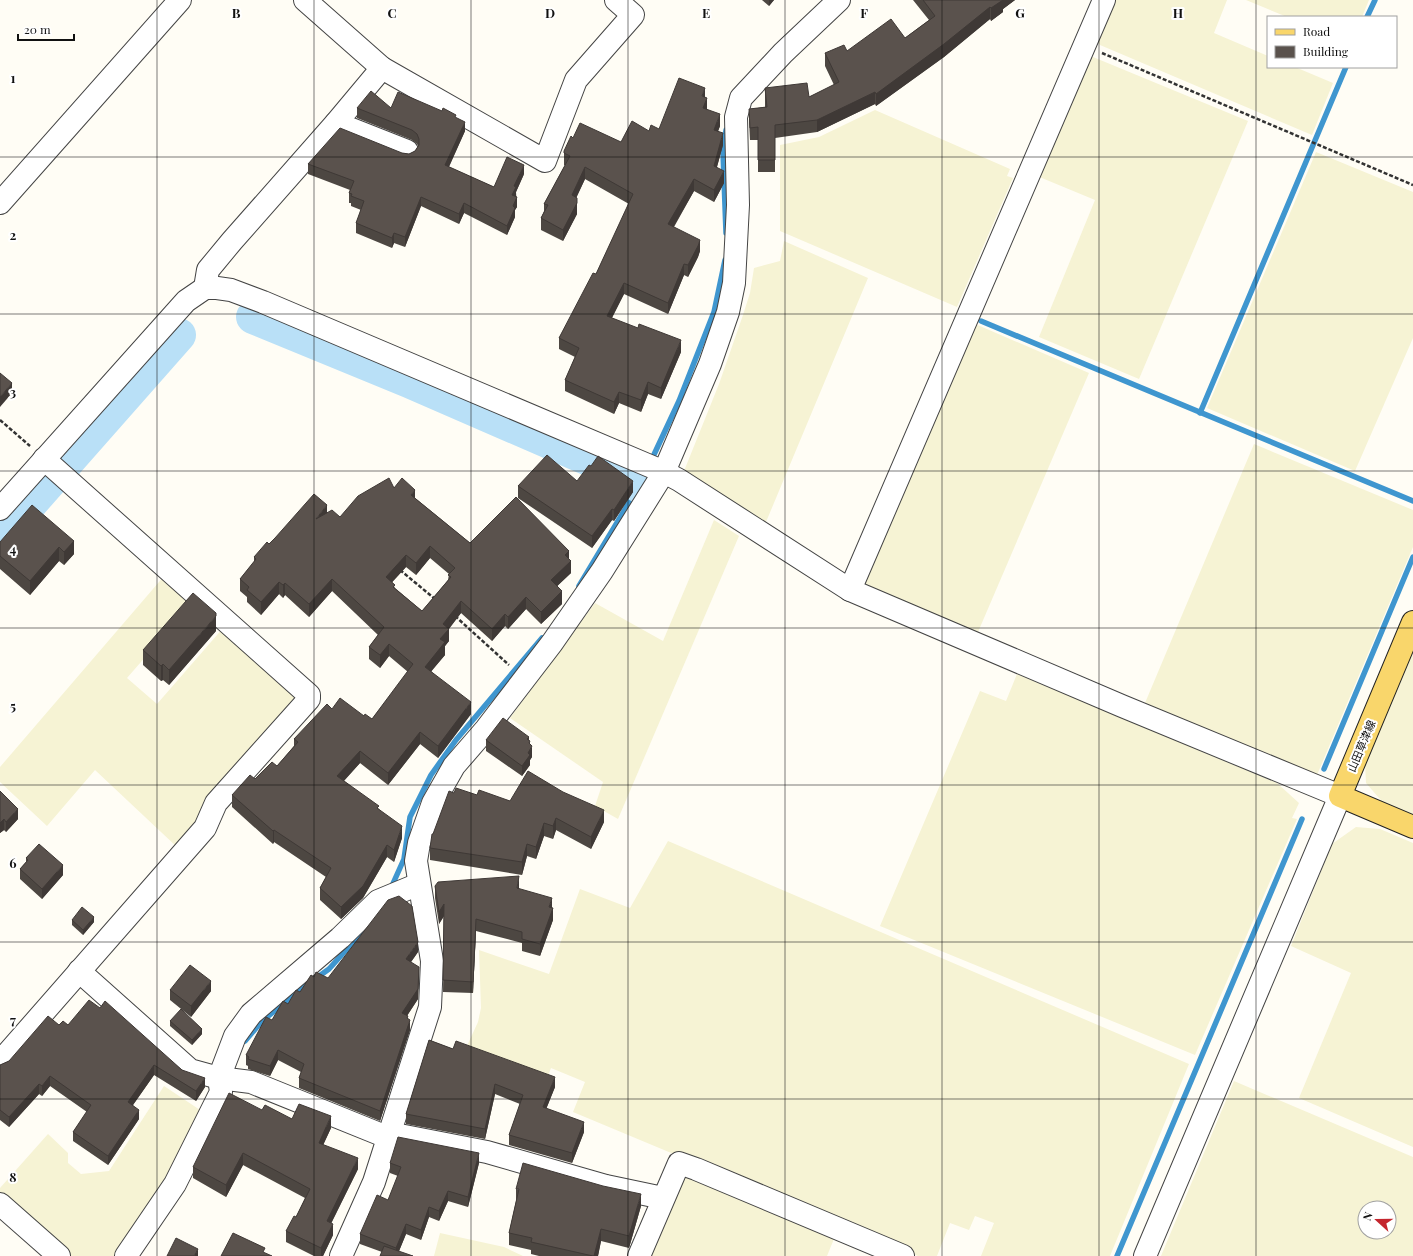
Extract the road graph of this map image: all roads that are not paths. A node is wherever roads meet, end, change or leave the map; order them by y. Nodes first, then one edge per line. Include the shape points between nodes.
1 (180, 0) edge
2 (616, 0) edge
3 (839, 0) edge
4 (1104, 0) edge
5 (307, 1) edge
6 (382, 68) junction
7 (336, 123) junction
8 (407, 151) dead end
9 (0, 203) edge
10 (205, 288) junction
11 (44, 459) junction
12 (664, 472) junction
13 (0, 509) edge
14 (850, 590) junction
15 (1413, 622) edge
16 (1340, 796) junction
17 (1413, 827) edge
18 (419, 884) junction
19 (79, 971) junction
20 (0, 1062) edge
21 (219, 1078) junction
22 (388, 1135) junction
23 (663, 1198) junction
24 (0, 1204) edge
25 (59, 1256) edge
26 (126, 1256) edge
27 (341, 1256) edge
28 (639, 1256) edge
29 (903, 1256) edge
30 (1145, 1256) edge

1 - 9 street
2 - 6 street via 633,15 576,80 545,161
3 - 12 street via 783,52 741,98 736,116 738,205 734,283 728,312 710,364
4 - 14 street
5 - 6 street
6 - 7 street
7 - 8 street
7 - 10 street via 208,270
10 - 11 street via 186,301
10 - 12 street via 231,290 263,302
11 - 13 street
11 - 19 street via 310,695 309,700 216,803 204,828
12 - 14 street
12 - 18 street via 602,572 552,643 454,766 433,803 419,843 416,861
14 - 16 street
15 - 16 main road, 山田草津線
16 - 17 main road
16 - 30 street
18 - 21 street via 378,901 340,938 251,1014 235,1036
18 - 22 street via 432,961 430,1007
19 - 20 street
19 - 21 street via 190,1070
21 - 22 street via 251,1082
21 - 26 street via 221,1092 175,1184
22 - 23 street via 486,1152 606,1186
22 - 27 street via 374,1182
23 - 28 street
23 - 29 street via 679,1163
24 - 25 street

